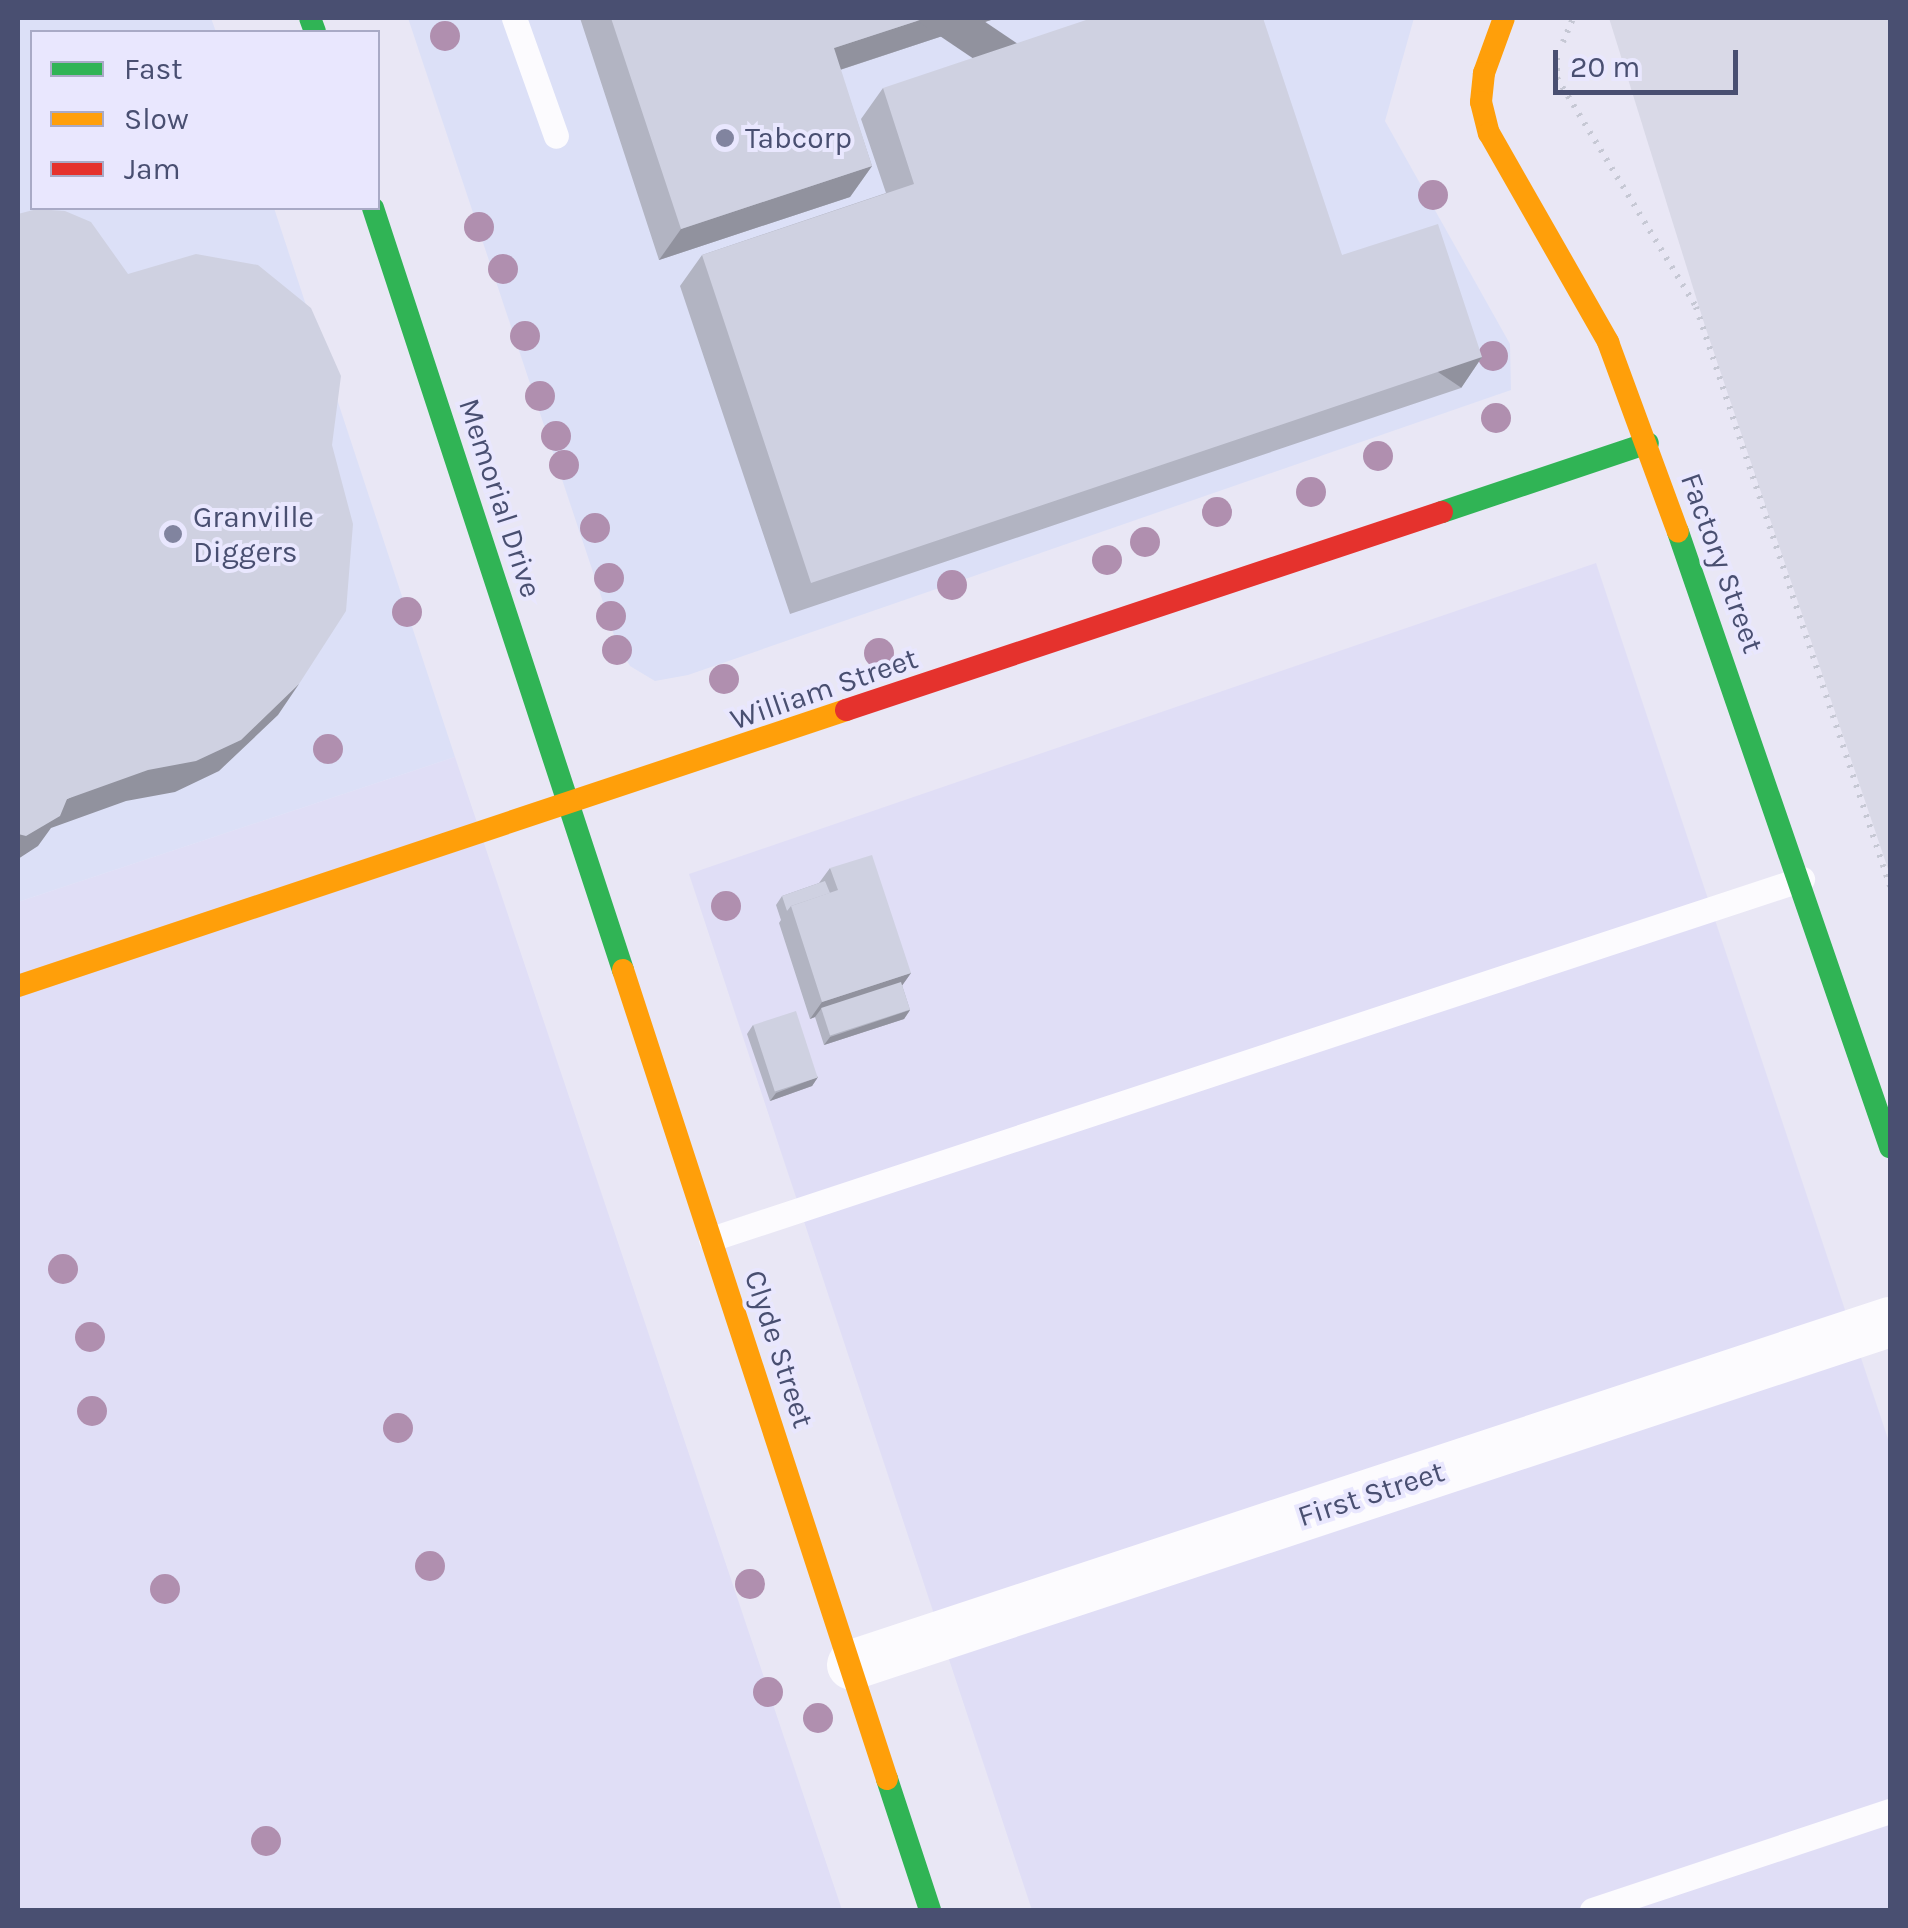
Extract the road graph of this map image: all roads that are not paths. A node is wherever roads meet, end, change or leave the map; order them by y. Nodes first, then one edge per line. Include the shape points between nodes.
1 (514, 18) edge
2 (1504, 18) edge
3 (556, 136) dead end
4 (373, 210) edge
5 (1648, 444) junction
6 (571, 806) junction
7 (1802, 880) junction
8 (18, 986) edge
9 (1890, 1147) edge
10 (711, 1240) junction
11 (1890, 1322) edge
12 (852, 1666) junction
13 (1890, 1810) edge
14 (930, 1910) edge
15 (1592, 1910) edge

1 - 3 lane
2 - 5 street, Factory Street via 1484,73 1481,102 1489,133 1608,342
4 - 6 street, Memorial Drive
5 - 6 street, William Street
5 - 7 street, Factory Street
6 - 8 street, William Street
6 - 10 street, Clyde Street
7 - 9 street, Factory Street
7 - 10 lane
10 - 12 street, Clyde Street
11 - 12 street, First Street
12 - 14 street, Clyde Street
13 - 15 lane

